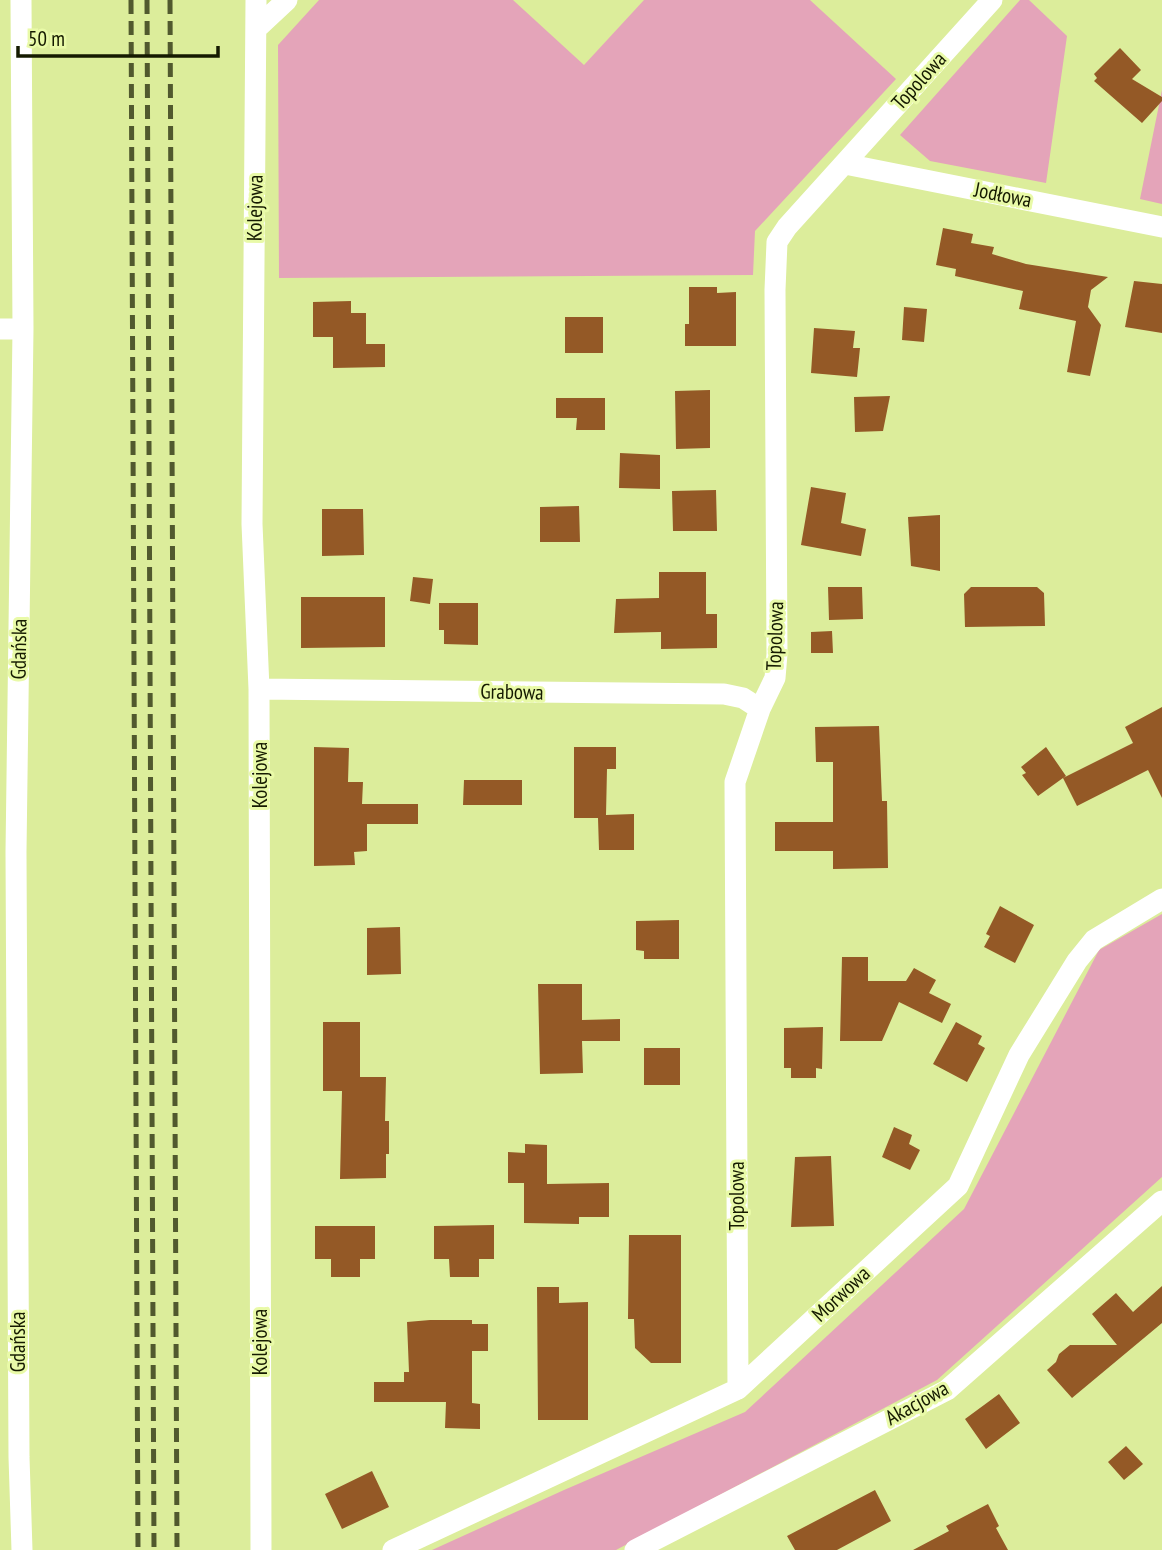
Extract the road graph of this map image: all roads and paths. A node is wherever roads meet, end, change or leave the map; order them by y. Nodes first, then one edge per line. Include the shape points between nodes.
1 (21, 0) edge
2 (256, 0) edge
3 (287, 0) edge
4 (992, 0) edge
5 (257, 28) junction
6 (845, 164) junction
7 (1162, 227) edge
8 (0, 329) edge
9 (23, 329) junction
10 (260, 689) junction
11 (760, 709) junction
12 (8, 852) edge
13 (1162, 899) edge
14 (1162, 1201) edge
15 (738, 1389) junction
16 (22, 1550) edge
17 (261, 1550) edge
18 (393, 1550) edge
19 (635, 1550) edge

1 - 9 street, Gdańska
2 - 5 street, Kolejowa
3 - 5 street
4 - 6 street, Topolowa
5 - 10 street, Kolejowa via 252,524
6 - 7 street, Jodłowa
6 - 11 street, Topolowa via 777,242 777,654 775,678
8 - 9 street
9 - 12 street, Gdańska
10 - 11 street, Grabowa via 724,694 743,698
10 - 17 street, Kolejowa
11 - 15 street, Topolowa via 736,782
12 - 16 street, Gdańska
13 - 15 street, Morwowa via 1094,940 1077,961 1019,1055 958,1186
14 - 19 street, Akacjowa via 947,1390
15 - 18 street, Morwowa

